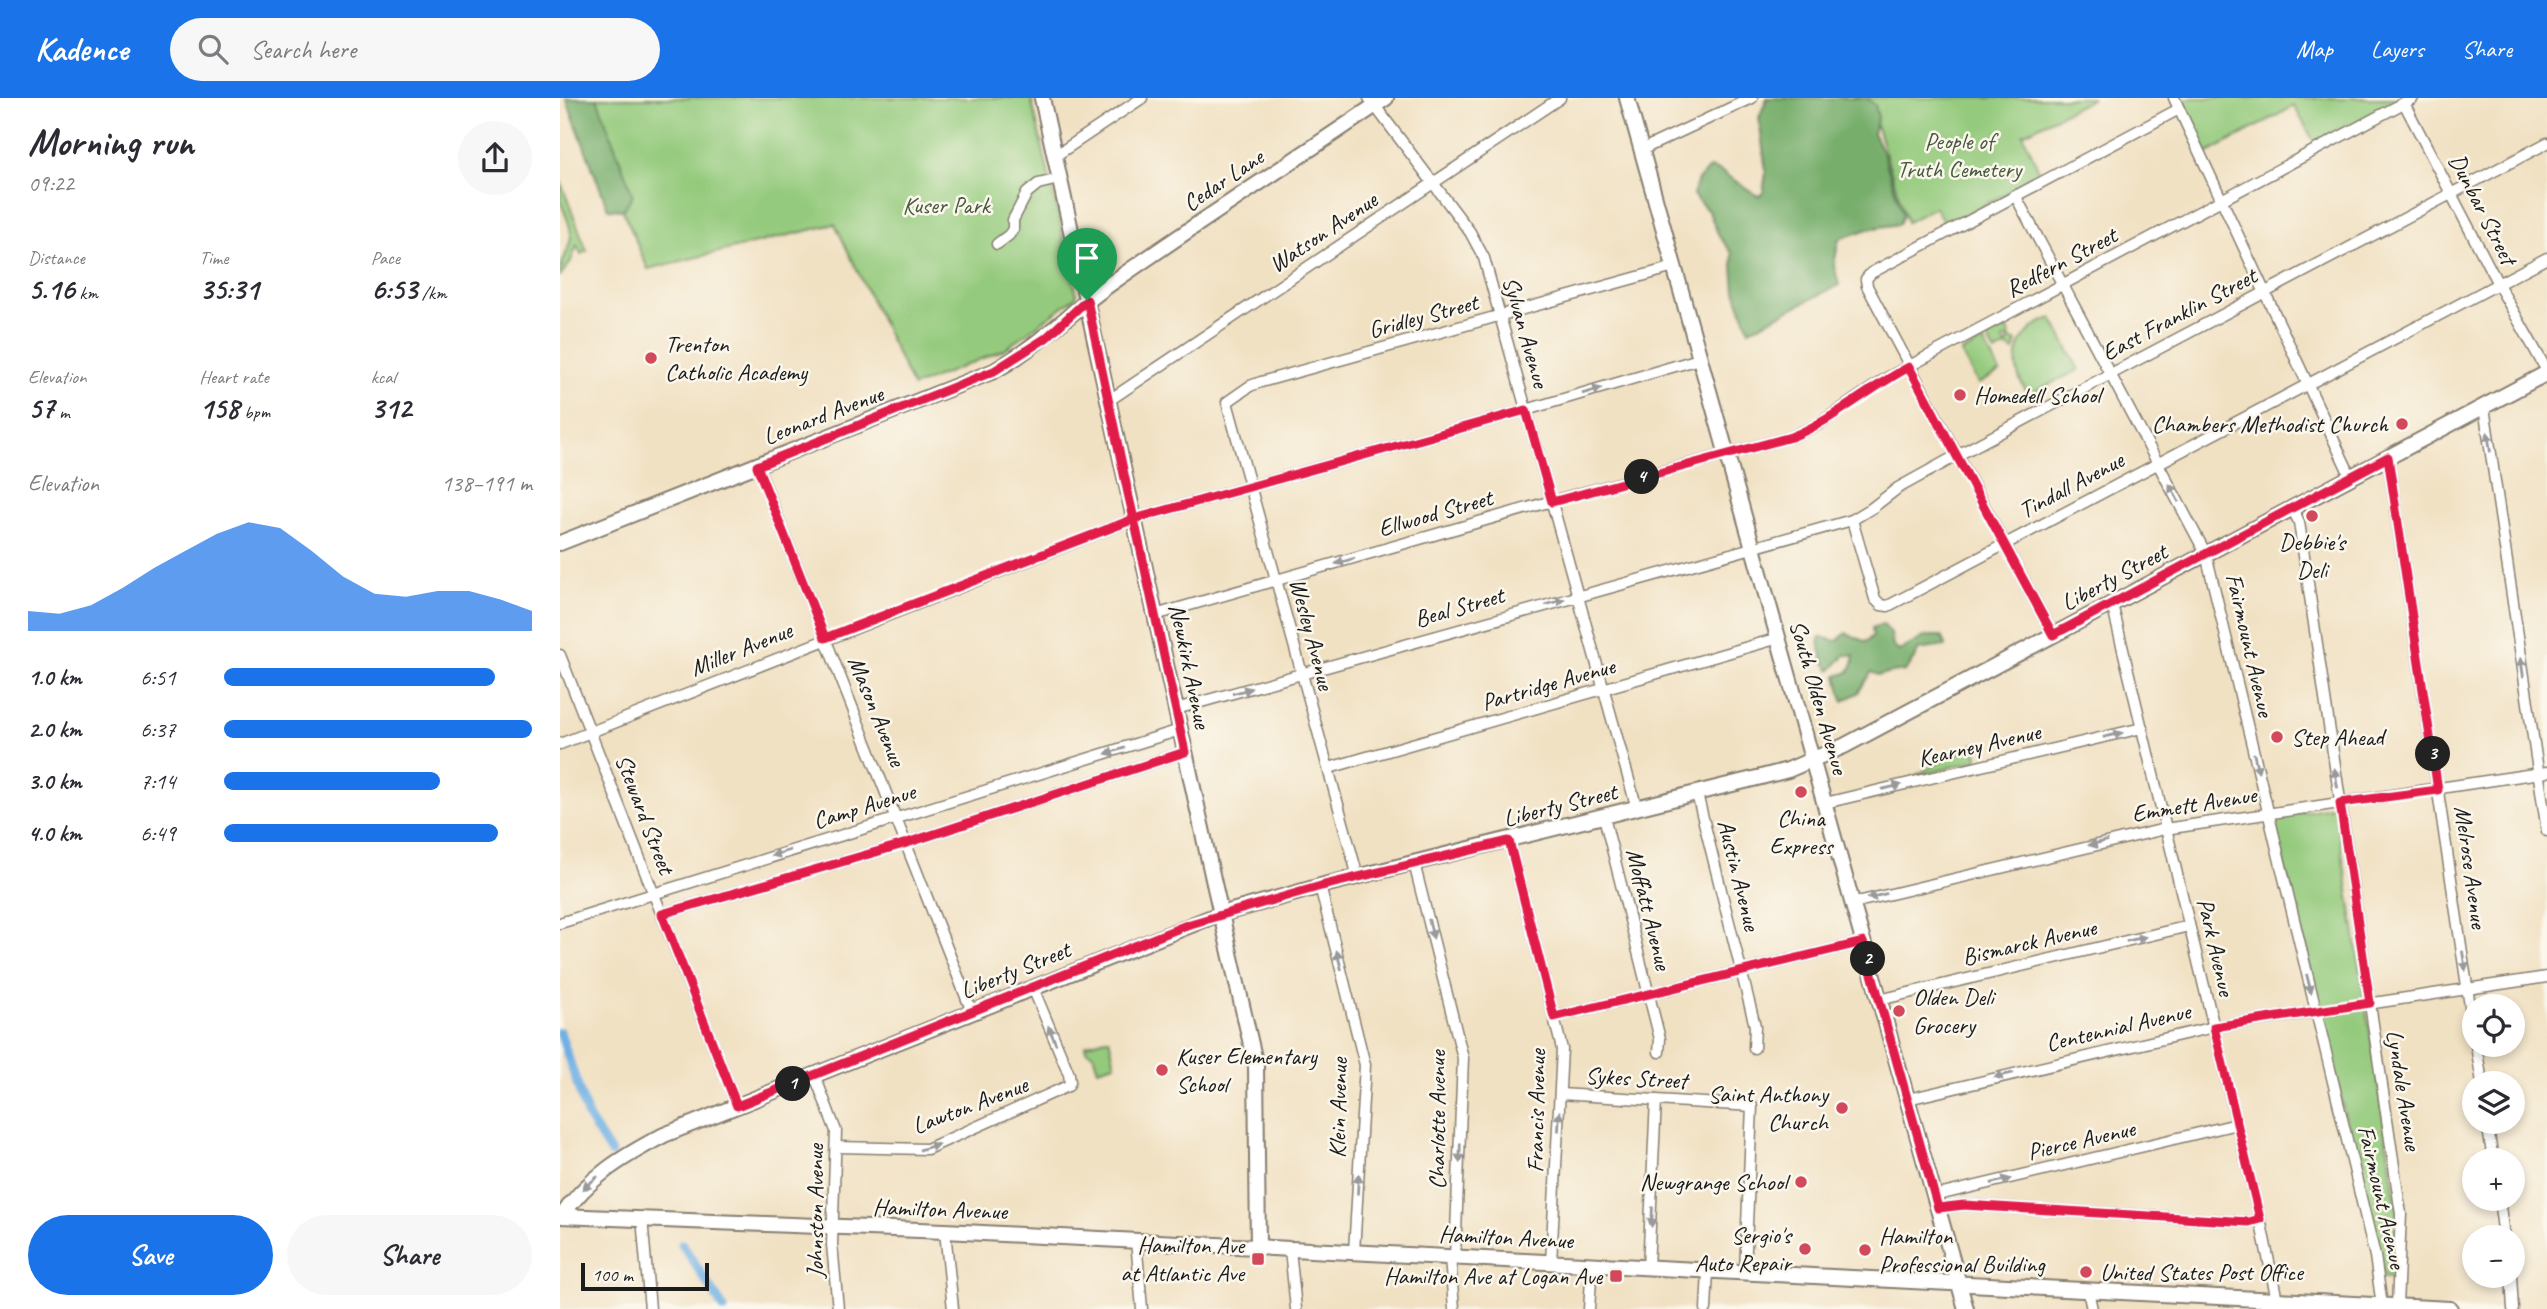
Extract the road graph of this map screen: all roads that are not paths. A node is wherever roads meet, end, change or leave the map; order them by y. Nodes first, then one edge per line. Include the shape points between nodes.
1 (1042, 98) edge
2 (1142, 98) edge
3 (1560, 98) edge
4 (1627, 98) edge
5 (1752, 98) edge
6 (2174, 98) edge
7 (1377, 100) edge
8 (2409, 100) edge
9 (2179, 109) junction
10 (2547, 143) edge
11 (1641, 150) junction
12 (1055, 156) junction
13 (1059, 179) junction
14 (1433, 184) junction
15 (2451, 192) junction
16 (2015, 195) junction
17 (2221, 200) junction
18 (997, 244) dead end
19 (2547, 258) edge
20 (1674, 267) junction
21 (2498, 284) junction
22 (2063, 286) junction
23 (2263, 293) junction
24 (1087, 300) junction
25 (1502, 316) junction
26 (1699, 359) junction
27 (1909, 367) junction
28 (2547, 372) edge
29 (2111, 374) junction
30 (2307, 385) junction
31 (1108, 401) junction
32 (1227, 402) joint
33 (2484, 407) junction
34 (1526, 410) junction
35 (1726, 453) junction
36 (1956, 456) junction
37 (2388, 457) junction
38 (2158, 463) junction
39 (757, 466) junction
40 (2351, 477) junction
41 (1250, 485) junction
42 (1552, 502) junction
43 (2292, 508) junction
44 (1134, 519) junction
45 (1853, 520) junction
46 (560, 543) edge
47 (2004, 545) junction
48 (1753, 547) junction
49 (2206, 554) junction
50 (1276, 580) junction
51 (1578, 596) junction
52 (2112, 604) junction
53 (1155, 615) junction
54 (2053, 635) junction
55 (825, 638) junction
56 (1779, 638) junction
57 (560, 655) edge
58 (1301, 674) junction
59 (1604, 690) junction
60 (1176, 709) junction
61 (2142, 728) junction
62 (1181, 730) junction
63 (590, 732) junction
64 (560, 744) edge
65 (1185, 752) junction
66 (1813, 760) junction
67 (1329, 768) junction
68 (2542, 773) edge
69 (2438, 790) junction
70 (1697, 794) junction
71 (1825, 803) junction
72 (2340, 803) junction
73 (1637, 809) junction
74 (2268, 814) junction
75 (1604, 817) junction
76 (896, 818) junction
77 (2165, 829) junction
78 (2547, 831) edge
79 (1509, 841) junction
80 (907, 843) junction
81 (1415, 863) junction
82 (1358, 877) junction
83 (1321, 886) junction
84 (654, 893) junction
85 (1853, 902) junction
86 (1221, 913) junction
87 (662, 914) junction
88 (560, 923) edge
89 (2189, 926) junction
90 (1863, 942) junction
91 (1741, 972) junction
92 (2547, 977) edge
93 (1033, 988) junction
94 (2468, 989) junction
95 (1648, 994) junction
96 (2469, 994) edge
97 (1880, 1000) junction
98 (2370, 1003) junction
99 (972, 1012) junction
100 (2316, 1012) junction
101 (1554, 1017) junction
102 (2214, 1027) junction
103 (1754, 1048) dead end
104 (1659, 1052) dead end
105 (815, 1076) junction
106 (1560, 1094) junction
107 (1908, 1099) junction
108 (1656, 1100) junction
109 (737, 1106) junction
110 (2237, 1124) junction
111 (837, 1146) junction
112 (1975, 1186) junction
113 (1936, 1202) junction
114 (1972, 1206) junction
115 (561, 1216) edge
116 (642, 1218) junction
117 (2260, 1219) junction
118 (832, 1228) junction
119 (945, 1231) junction
120 (1136, 1240) junction
121 (1258, 1247) junction
122 (1290, 1248) junction
123 (1354, 1252) junction
124 (1452, 1257) junction
125 (1551, 1263) junction
126 (1592, 1265) junction
127 (1648, 1268) junction
128 (1708, 1271) junction
129 (1745, 1272) junction
130 (1958, 1283) junction
131 (2512, 1288) edge
132 (2088, 1291) junction
133 (2277, 1300) junction
134 (2219, 1303) edge
135 (2336, 1306) edge
136 (2389, 1306) junction
137 (650, 1309) edge
138 (838, 1309) edge
139 (953, 1309) edge
140 (1142, 1309) edge
141 (1296, 1309) edge
142 (1454, 1309) edge
143 (1589, 1309) edge
144 (1706, 1309) edge
145 (1966, 1309) edge
146 (2092, 1309) edge
147 (2450, 1309) edge
148 (2514, 1309) edge

1 - 12 street, Newkirk Avenue
2 - 12 street
3 - 14 street, Watson Avenue
4 - 11 street, South Olden Avenue
5 - 11 street
6 - 9 street
7 - 14 street, Sylvan Avenue
7 - 24 street, Cedar Lane
8 - 15 street, Dunbar Street
8 - 17 street, Redfern Street
9 - 16 street
9 - 17 street
10 - 15 street, East Franklin Street
11 - 20 street, South Olden Avenue
12 - 13 street, Newkirk Avenue
13 - 18 street via 1038,184 1027,193 1013,229
13 - 24 street, Newkirk Avenue
14 - 25 street, Sylvan Avenue via 1478,244
14 - 31 street, Watson Avenue
15 - 21 street, Dunbar Street
15 - 23 street, East Franklin Street
16 - 22 street, Fairmount Avenue
16 - 27 street via 1866,279
17 - 22 street, Redfern Street
17 - 23 street
19 - 21 street, Tindall Avenue
20 - 25 street, Gridley Street
20 - 26 street, South Olden Avenue
21 - 28 street, Dunbar Street
21 - 30 street, Tindall Avenue
22 - 27 street, Redfern Street
22 - 29 street, Fairmount Avenue
23 - 29 street, East Franklin Street
23 - 30 street
24 - 31 street, Newkirk Avenue
24 - 39 street, Leonard Avenue via 1046,338 994,371
25 - 32 street, Gridley Street via 1261,382
25 - 34 street, Sylvan Avenue
34 -> 26 street, Miller Avenue
26 - 35 street, South Olden Avenue
27 - 35 street, Redfern Street via 1806,431
27 - 36 street
28 - 33 street, Liberty Street
29 - 36 street, East Franklin Street
29 - 38 street, Fairmount Avenue
30 - 38 street, Tindall Avenue
30 - 40 street
31 - 44 street, Newkirk Avenue
32 - 41 street, Wesley Avenue
33 - 37 street, Liberty Street
68 -> 33 street
34 - 41 street, Miller Avenue
34 - 42 street, Sylvan Avenue
35 - 42 street, Ellwood Street
35 - 48 street, South Olden Avenue
36 - 45 street, East Franklin Street
36 - 47 street
37 - 40 street, Liberty Street
37 - 69 street, Melrose Avenue
38 - 47 street, Tindall Avenue
49 -> 38 street, Fairmount Avenue
39 - 46 street, Leonard Avenue
39 - 55 street, Mason Avenue
40 - 43 street, Liberty Street
41 - 44 street, Miller Avenue
41 - 50 street, Wesley Avenue
42 -> 50 street, Ellwood Street
42 - 51 street, Sylvan Avenue
43 - 49 street, Liberty Street
72 -> 43 street, Lyndale Avenue via 2299,522
44 - 53 street, Newkirk Avenue
44 - 55 street, Miller Avenue
45 - 47 street, Tindall Avenue via 1875,599 1881,605 1897,602
45 - 48 street, East Franklin Street
47 - 54 street
48 - 51 street, Beal Street
48 - 56 street, South Olden Avenue
49 - 52 street, Liberty Street
49 -> 74 street, Fairmount Avenue
50 - 53 street, Ellwood Street
50 - 58 street, Wesley Avenue
58 -> 51 street, Beal Street
51 - 59 street, Sylvan Avenue
52 - 54 street, Liberty Street
52 - 61 street, Park Avenue
53 - 60 street, Newkirk Avenue
54 - 66 street, Liberty Street
55 - 63 street, Miller Avenue
55 - 76 street, Mason Avenue
56 - 59 street, Partridge Avenue
56 - 66 street, South Olden Avenue
57 - 63 street, Steward Street
60 -> 58 street, Beal Street
58 - 67 street, Wesley Avenue
59 - 67 street, Partridge Avenue
59 - 73 street, Sylvan Avenue
60 - 62 street, Newkirk Avenue
71 -> 61 street, Kearney Avenue
61 - 77 street, Park Avenue
62 - 65 street, Newkirk Avenue
62 -> 76 street, Camp Avenue
63 - 64 street, Miller Avenue
63 - 84 street, Steward Street
65 - 80 street, Camp Avenue
65 - 86 street, Newkirk Avenue
66 - 70 street, Liberty Street
66 - 71 street, South Olden Avenue
67 - 82 street, Wesley Avenue
68 - 69 street, Emmett Avenue
68 - 78 street
69 - 72 street, Emmett Avenue
69 -> 94 street, Melrose Avenue
70 - 73 street, Liberty Street
70 - 91 street, Austin Avenue
71 - 85 street, South Olden Avenue
72 - 74 street, Emmett Avenue
72 - 98 street, Lyndale Avenue
73 - 75 street, Liberty Street
74 - 77 street, Emmett Avenue
74 -> 100 street, Fairmount Avenue
75 - 79 street, Liberty Street
75 - 95 street, Moffatt Avenue
76 - 80 street, Mason Avenue
76 -> 84 street, Camp Avenue
77 -> 85 street, Emmett Avenue
77 - 89 street, Park Avenue
79 - 81 street, Liberty Street
79 - 101 street, Francis Avenue
80 - 87 street, Camp Avenue
80 - 99 street, Mason Avenue
81 - 82 street, Liberty Street
81 -> 124 street, Charlotte Avenue via 1463,1058
82 - 83 street, Liberty Street
83 - 86 street, Liberty Street
123 -> 83 street, Klein Avenue via 1364,1065
84 - 87 street, Steward Street
84 - 88 street, Camp Avenue
85 - 90 street, South Olden Avenue
86 - 93 street, Liberty Street
86 - 121 street, Newkirk Avenue via 1256,1066
87 - 109 street, Steward Street
97 -> 89 street, Bismarck Avenue
89 - 102 street, Park Avenue
90 - 91 street
90 - 97 street, South Olden Avenue
91 - 95 street
91 - 103 street, Austin Avenue via 1755,1026
92 - 94 street, Centennial Avenue
93 - 99 street, Liberty Street
111 -> 93 street, Lawton Avenue via 927,1149 1064,1089 1070,1082
94 - 96 street, Melrose Avenue
94 - 98 street, Centennial Avenue
95 - 101 street
95 - 104 street, Moffatt Avenue
97 - 107 street, South Olden Avenue
98 - 100 street, Centennial Avenue
98 - 136 street, Lyndale Avenue via 2401,1214
99 - 105 street, Liberty Street
100 - 102 street, Centennial Avenue
100 - 136 street, Fairmount Avenue
101 - 106 street, Francis Avenue via 1562,1049
102 -> 107 street, Centennial Avenue
102 - 110 street, Park Avenue
105 - 109 street, Liberty Street
105 - 111 street, Johnston Avenue via 833,1119
106 - 108 street, Sykes Street
125 -> 106 street, Francis Avenue
107 - 113 street, South Olden Avenue
108 -> 127 street
108 - 129 street, Sykes Street via 1752,1105
109 -> 115 street, Liberty Street via 674,1130 625,1156 584,1187
112 -> 110 street, Pierce Avenue
110 - 117 street, Park Avenue
111 - 118 street, Johnston Avenue
112 - 113 street, Pierce Avenue
112 - 114 street via 1969,1197
113 - 114 street
113 - 130 street, South Olden Avenue
114 - 117 street
115 - 116 street, Hamilton Avenue
116 - 118 street, Hamilton Avenue
116 - 137 street
117 - 133 street, Park Avenue
118 - 119 street, Hamilton Avenue
118 - 138 street, Johnston Avenue
119 - 120 street, Hamilton Avenue
119 - 139 street
120 - 121 street, Hamilton Avenue
120 - 140 street
121 - 122 street, Hamilton Avenue
122 - 123 street, Hamilton Avenue
122 - 141 street
123 - 124 street, Hamilton Avenue
124 - 125 street, Hamilton Avenue
124 - 142 street, Charlotte Avenue
125 - 126 street, Hamilton Avenue
126 - 127 street, Hamilton Avenue
126 - 143 street
127 - 128 street, Hamilton Avenue
128 - 129 street, Hamilton Avenue
128 - 144 street
129 - 130 street, Hamilton Avenue
130 - 132 street, Hamilton Avenue
130 - 145 street, South Olden Avenue
131 - 148 street
132 - 134 street, Hamilton Avenue
132 - 146 street
133 - 134 street, Hamilton Avenue
133 - 135 street, Hamilton Avenue
135 - 136 street, Hamilton Avenue
136 - 147 street, Hamilton Avenue

